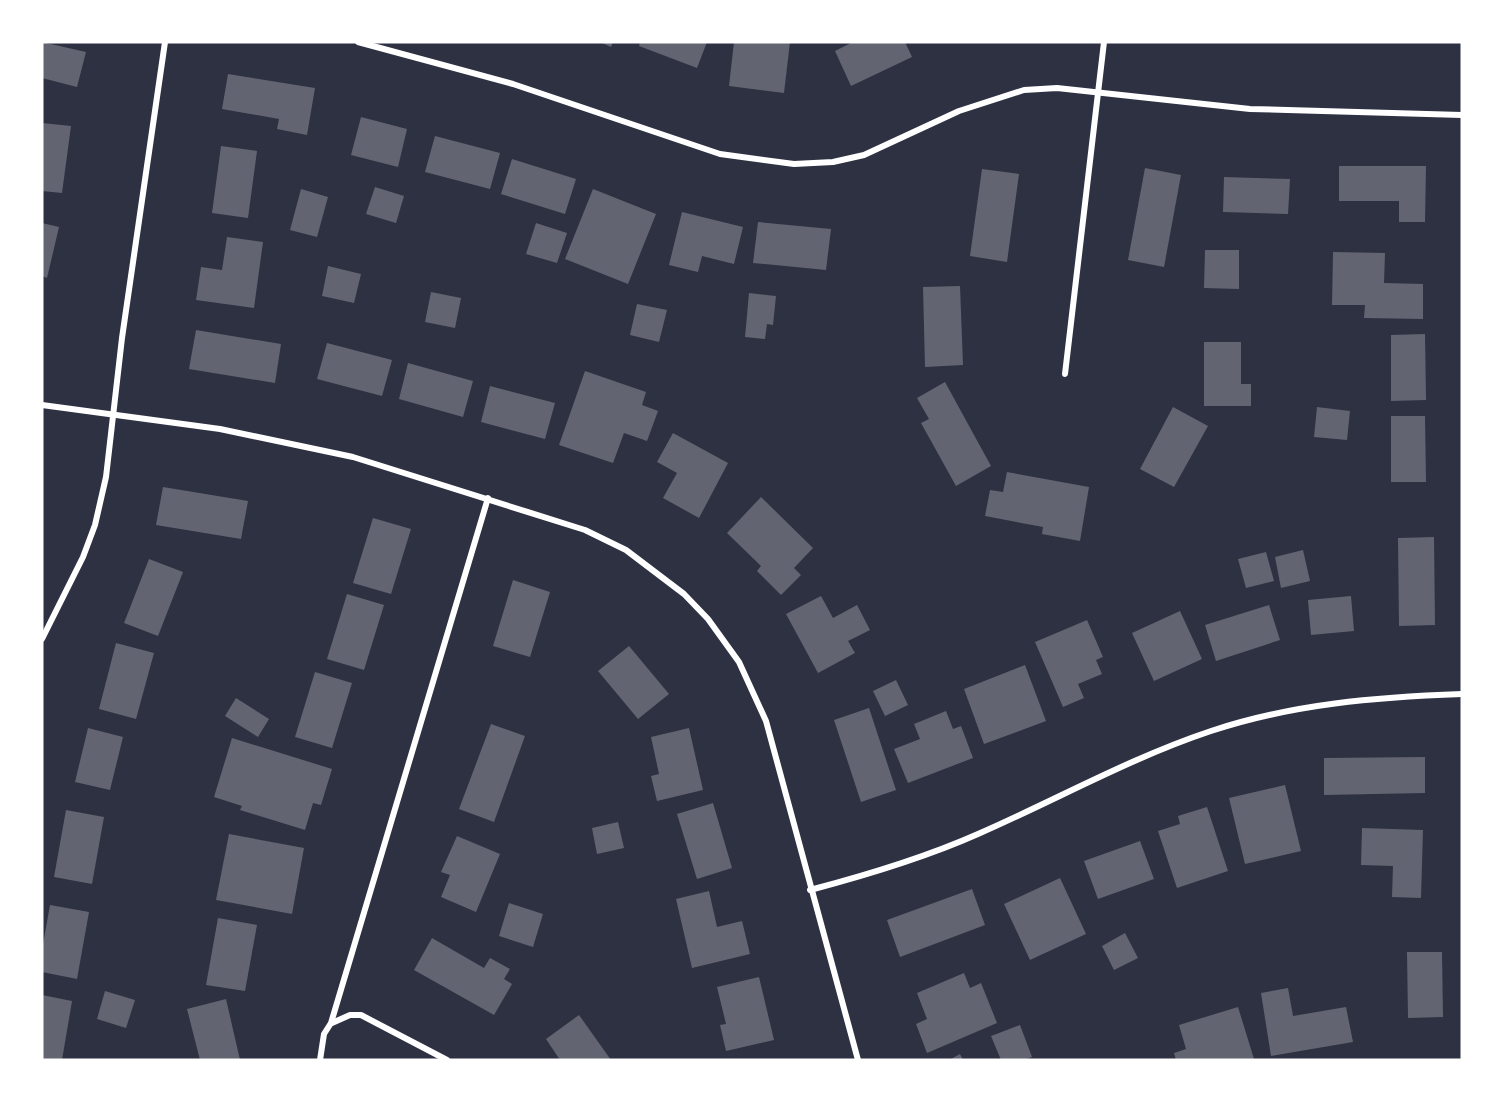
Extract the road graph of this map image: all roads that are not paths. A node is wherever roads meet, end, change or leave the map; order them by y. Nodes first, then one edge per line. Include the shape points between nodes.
1 (165, 42) edge
2 (358, 42) edge
3 (1104, 42) edge
4 (1099, 92) junction
5 (1462, 115) edge
6 (1065, 374) dead end
7 (42, 405) edge
8 (113, 415) junction
9 (488, 498) junction
10 (42, 639) edge
11 (1462, 694) edge
12 (810, 890) junction
13 (331, 1023) junction
14 (320, 1060) edge
15 (447, 1060) edge
16 (858, 1060) edge

1 - 8 street
2 - 4 street via 513,84 720,154 794,164 832,162 864,154 959,111 1024,90
3 - 4 street
4 - 5 street via 1250,109
4 - 6 street
7 - 8 street
8 - 9 street via 294,443
8 - 10 street via 106,477 95,525
9 - 12 street via 585,530 626,550 684,594 708,620 739,662 766,721
9 - 13 street
11 - 12 street via 1373,699 1241,722 1147,756 976,835 870,874
12 - 16 street
13 - 14 street via 324,1034
13 - 15 street via 361,1015

